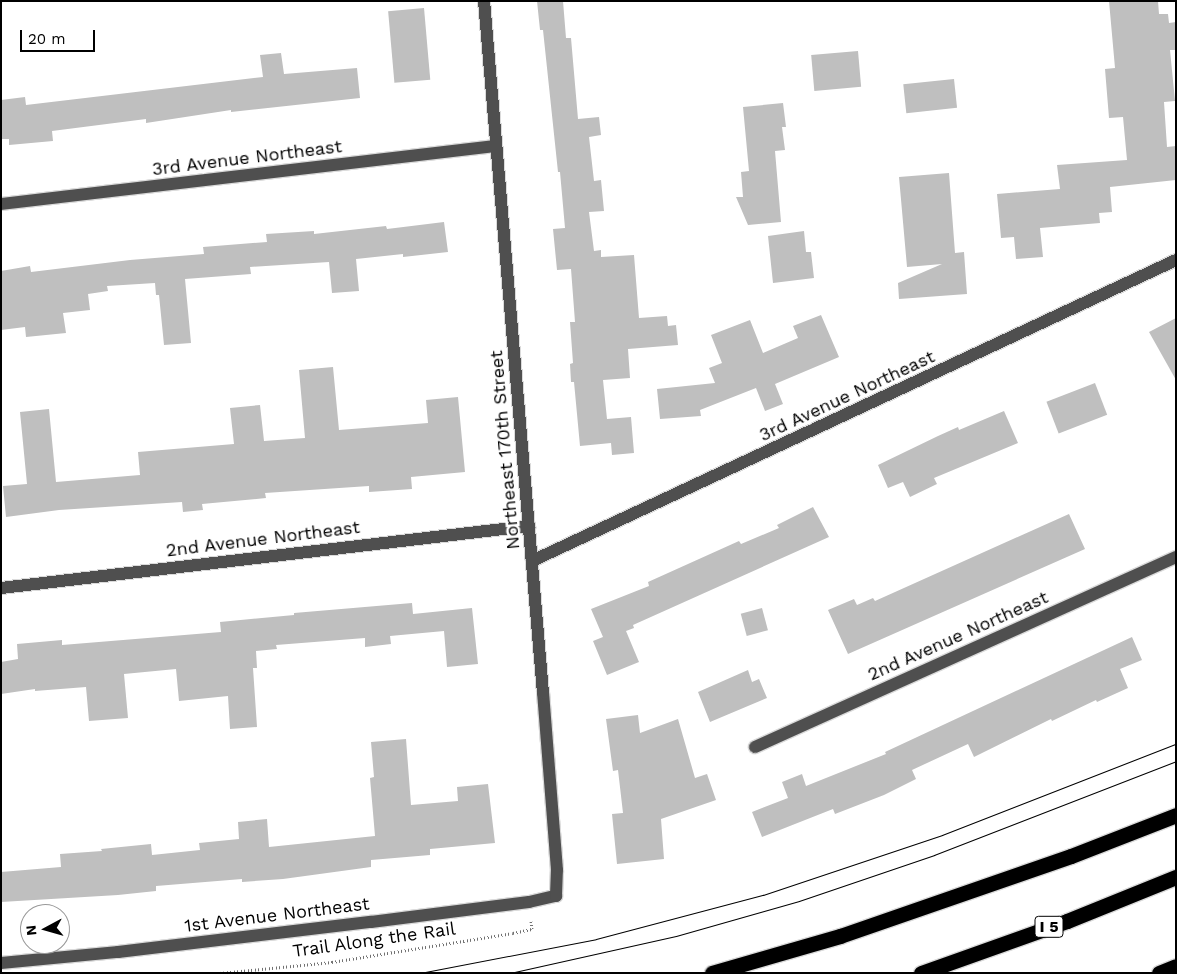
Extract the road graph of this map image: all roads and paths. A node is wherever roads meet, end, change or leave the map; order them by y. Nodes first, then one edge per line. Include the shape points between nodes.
1 (484, 1) edge
2 (496, 146) junction
3 (1, 204) edge
4 (1176, 260) edge
5 (529, 526) junction
6 (1176, 557) edge
7 (532, 561) junction
8 (1, 588) edge
9 (755, 747) dead end
10 (1176, 815) edge
11 (1176, 877) edge
12 (556, 896) joint
13 (530, 920) dead end
14 (1, 963) edge
15 (1176, 966) edge
16 (220, 973) edge
17 (712, 973) edge
18 (921, 973) edge
19 (1159, 973) edge

1 - 2 street, Northeast 170th Street
2 - 3 street, 3rd Avenue Northeast
2 - 5 street, Northeast 170th Street
4 - 7 street, 3rd Avenue Northeast
5 - 7 street, Northeast 170th Street
5 - 8 street, 2nd Avenue Northeast
6 - 9 street, 2nd Avenue Northeast
7 - 12 street, Northeast 170th Street via 555,837
10 - 17 highway via 1071,856 840,936
11 - 18 highway, I 5 via 1067,921
12 - 14 street, 1st Avenue Northeast via 118,952
13 - 16 path, Trail Along the Rail via 532,929 332,962
15 - 19 highway

